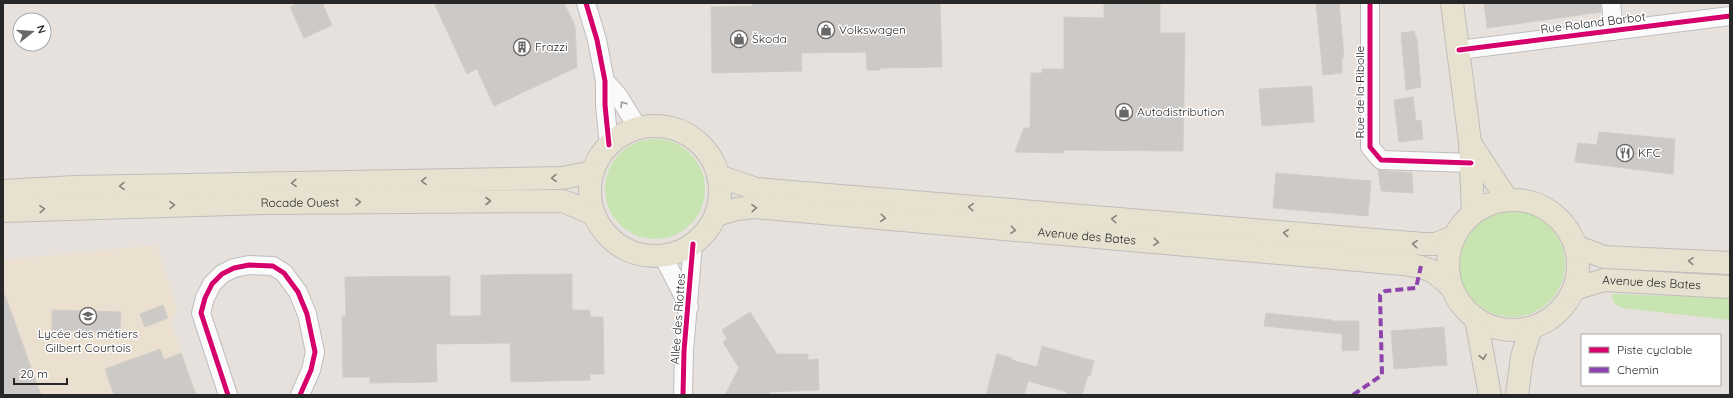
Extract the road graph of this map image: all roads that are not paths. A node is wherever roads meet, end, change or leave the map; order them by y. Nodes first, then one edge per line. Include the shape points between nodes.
1 (586, 3) edge
2 (1370, 3) edge
3 (1452, 3) edge
4 (1611, 3) edge
5 (1730, 16) edge
6 (1614, 31) junction
7 (1459, 50) junction
8 (605, 81) junction
9 (638, 128) junction
10 (1470, 142) junction
11 (609, 145) junction
12 (1470, 163) junction
13 (593, 172) junction
14 (718, 176) junction
15 (3, 191) edge
16 (1507, 199) junction
17 (3, 211) edge
18 (1472, 212) junction
19 (594, 214) junction
20 (716, 215) junction
21 (1453, 237) junction
22 (694, 244) junction
23 (1575, 246) junction
24 (663, 256) junction
25 (1730, 263) edge
26 (1451, 287) junction
27 (1730, 287) edge
28 (1574, 289) junction
29 (689, 308) junction
30 (1476, 319) junction
31 (1531, 328) junction
32 (228, 395) edge
33 (300, 395) edge
34 (683, 395) edge
35 (1490, 395) edge
36 (1517, 395) edge

1 - 8 street
2 - 12 street, Rue de la Ribolle via 1370,147 1381,160
3 - 7 main road
4 - 6 street
5 - 6 street, Rue Roland Barbot
6 - 7 street, Rue Roland Barbot
7 - 10 main road
9 -> 8 street via 619,97
8 - 11 street
9 - 11 main road via 622,135
9 - 14 main road via 659,126 679,131 697,141 710,157
10 - 12 main road
10 - 16 main road
11 - 13 main road
12 - 18 main road
13 -> 15 main road, Rocade Ouest via 562,178 83,187
13 - 19 main road via 590,200
14 - 20 main road via 720,196
21 -> 14 main road, Avenue des Bates via 1436,244 1423,244 756,189
16 - 18 main road
16 - 23 main road via 1536,203 1549,210 1569,230
17 -> 19 main road, Rocade Ouest via 265,203 564,201
18 - 21 main road
19 - 24 main road via 602,229 614,242 629,251 645,256
20 - 22 main road
20 -> 26 main road, Avenue des Bates via 754,207 1403,264 1421,266 1436,272
21 - 26 main road via 1447,271
22 - 24 main road via 679,252
22 - 29 street, Allée des Riottes
25 -> 23 main road, Avenue des Bates via 1604,257
23 - 28 main road via 1578,274
24 - 29 street, Allée des Riottes
26 - 30 main road via 1461,305
27 - 28 main road, Avenue des Bates via 1604,280
28 - 31 main road via 1564,307 1549,320
29 - 34 street, Allée des Riottes via 684,351
30 - 31 main road via 1502,330
30 -> 35 main road
31 - 36 main road via 1522,357
32 - 33 street via 201,313 212,284 222,274 249,265 273,266 284,273 298,292 307,314 316,352

